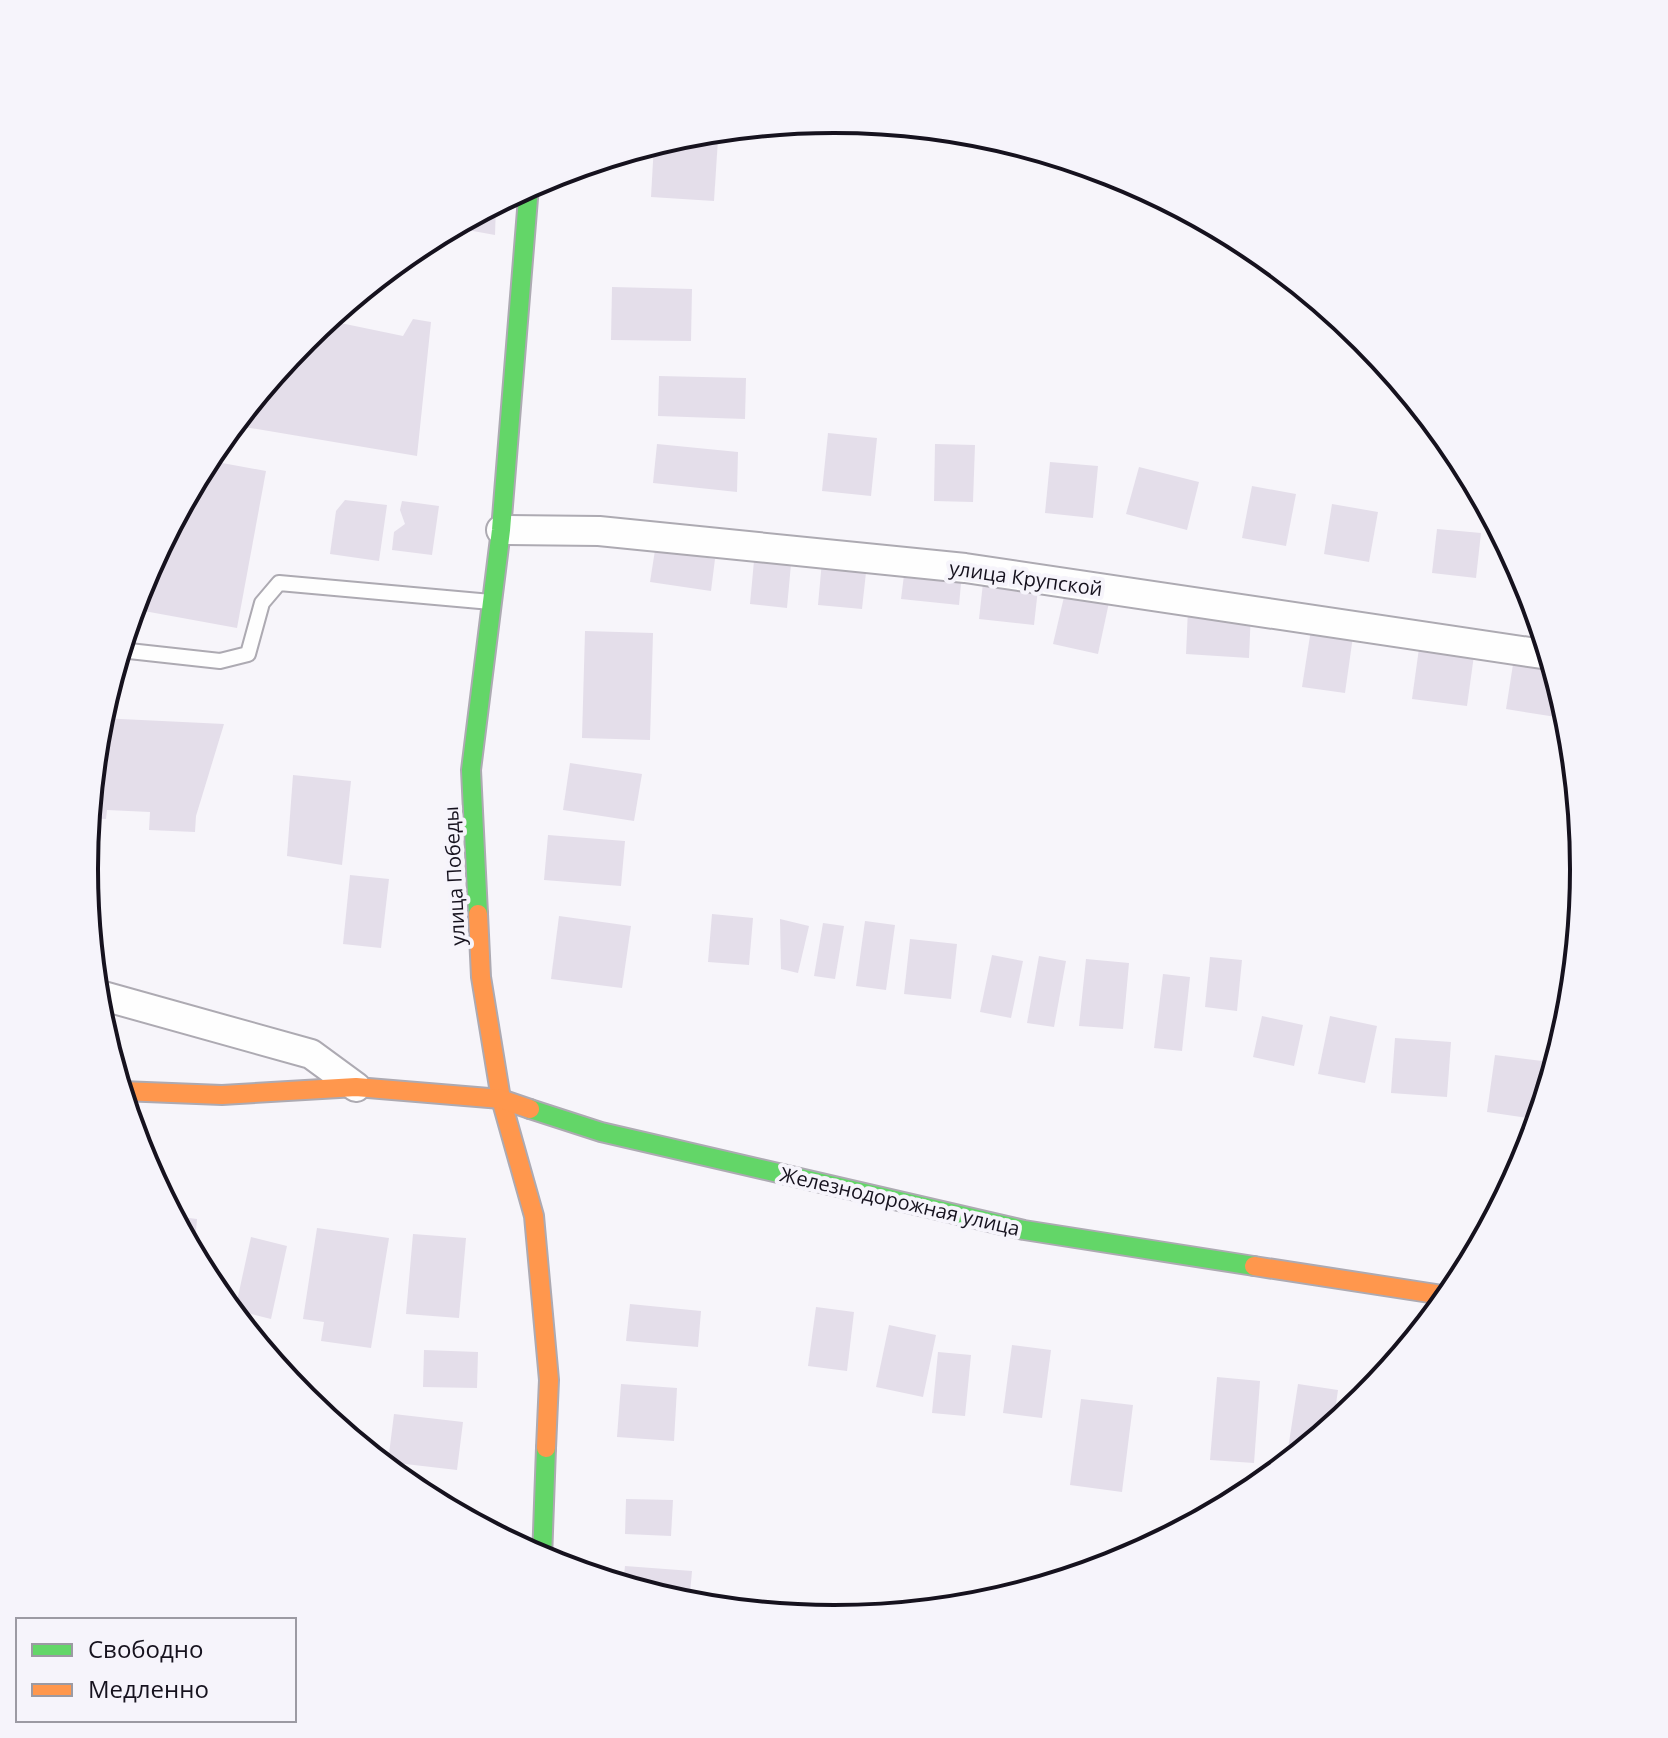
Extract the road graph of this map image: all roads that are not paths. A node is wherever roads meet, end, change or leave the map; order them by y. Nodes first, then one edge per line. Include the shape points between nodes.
1 (528, 200) edge
2 (501, 530) junction
3 (491, 602) junction
4 (131, 651) edge
5 (1537, 653) edge
6 (111, 1007) edge
7 (356, 1087) junction
8 (133, 1091) edge
9 (501, 1099) junction
10 (1435, 1294) edge
11 (543, 1545) edge

1 - 2 street, улица Победы
2 - 3 street, улица Победы
2 - 5 street, улица Крупской via 599,531 965,568
3 - 4 lane via 279,583 262,603 248,654 220,661
3 - 9 street, улица Победы via 471,770 481,977
6 - 7 street via 311,1054
7 - 8 street, Железнодорожная улица via 222,1095
7 - 9 street, Железнодорожная улица
9 - 10 street, Железнодорожная улица via 601,1132 1024,1230
9 - 11 street, улица Победы via 534,1216 549,1380

